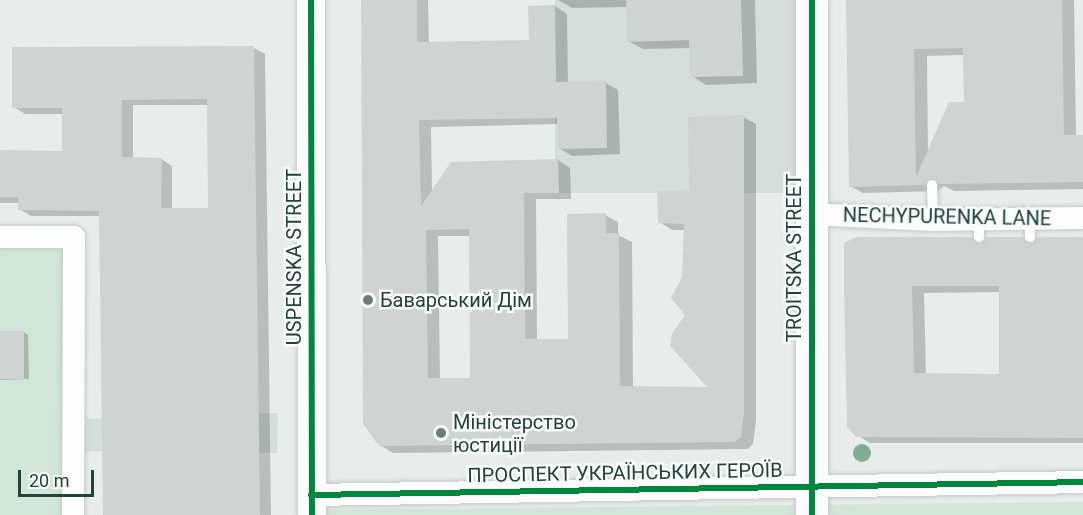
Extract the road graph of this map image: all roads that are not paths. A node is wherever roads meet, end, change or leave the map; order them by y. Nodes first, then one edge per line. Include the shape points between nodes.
1 (311, 0) edge
2 (812, 0) edge
3 (932, 185) dead end
4 (810, 214) junction
5 (1083, 218) edge
6 (933, 220) junction
7 (0, 237) edge
8 (1083, 482) edge
9 (812, 501) edge
10 (311, 505) edge
11 (73, 515) edge

1 - 10 street, USPENSKA STREET
2 - 4 main road, TROITSKA STREET
3 - 6 lane
4 - 6 street, NECHYPURENKA LANE
4 - 9 main road, TROITSKA STREET
5 - 6 street, NECHYPURENKA LANE via 1030,228 979,228
7 - 11 street via 74,237
8 - 9 street, ПРОСПЕКТ УКРАЇНСЬКИХ ГЕРОЇВ
9 - 10 street, ПРОСПЕКТ УКРАЇНСЬКИХ ГЕРОЇВ

